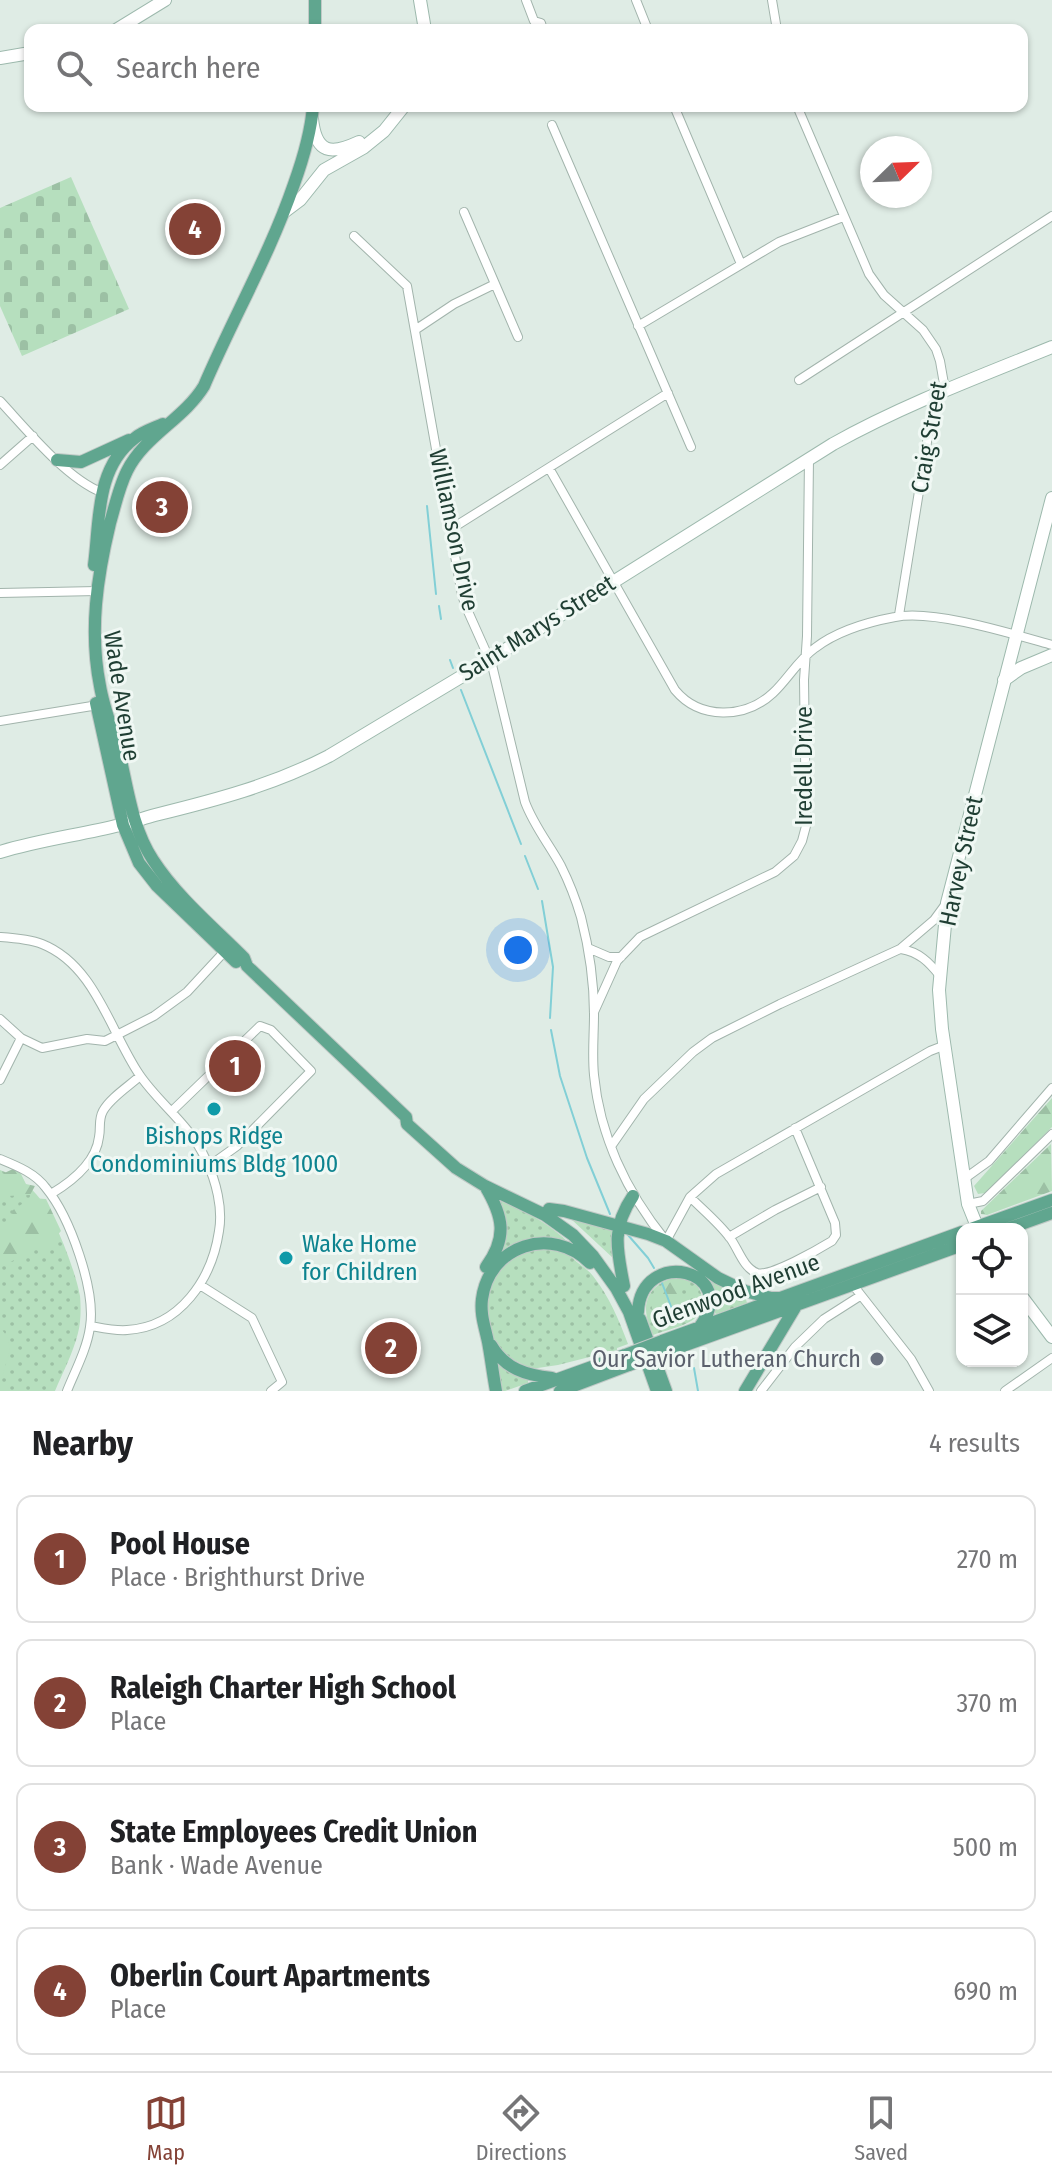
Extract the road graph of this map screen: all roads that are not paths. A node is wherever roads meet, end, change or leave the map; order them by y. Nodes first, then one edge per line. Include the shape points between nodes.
1 (165, 0) edge
2 (315, 0) edge
3 (420, 0) edge
4 (526, 0) edge
5 (636, 0) edge
6 (772, 0) edge
7 (126, 24) edge
8 (315, 24) edge
9 (424, 24) edge
10 (541, 24) edge
11 (646, 24) edge
12 (776, 24) edge
13 (24, 54) edge
14 (0, 58) edge
15 (313, 112) edge
16 (399, 112) edge
17 (677, 112) edge
18 (799, 112) edge
19 (552, 125) dead end
20 (384, 131) junction
21 (284, 212) junction
22 (464, 212) dead end
23 (1052, 216) edge
24 (843, 217) junction
25 (354, 236) dead end
26 (741, 264) junction
27 (495, 284) junction
28 (905, 313) junction
29 (638, 326) junction
30 (415, 330) junction
31 (518, 337) dead end
32 (1052, 347) edge
33 (799, 380) dead end
34 (941, 391) junction
35 (668, 393) junction
36 (0, 401) edge
37 (176, 418) junction
38 (33, 436) junction
39 (136, 437) junction
40 (150, 441) junction
41 (691, 447) dead end
42 (809, 458) junction
43 (57, 460) junction
44 (0, 465) edge
45 (549, 468) junction
46 (101, 492) junction
47 (1052, 498) edge
48 (451, 529) junction
49 (106, 540) junction
50 (613, 581) junction
51 (94, 590) junction
52 (0, 593) edge
53 (899, 615) junction
54 (1016, 635) junction
55 (1052, 645) edge
56 (1052, 655) edge
57 (806, 656) junction
58 (489, 660) junction
59 (1004, 680) junction
60 (100, 704) junction
61 (0, 721) edge
62 (129, 823) junction
63 (0, 852) edge
64 (947, 903) junction
65 (0, 937) edge
66 (588, 948) junction
67 (900, 949) junction
68 (225, 951) junction
69 (621, 957) junction
70 (247, 966) junction
71 (940, 976) junction
72 (594, 1013) junction
73 (0, 1019) edge
74 (119, 1035) junction
75 (21, 1038) junction
76 (943, 1046) junction
77 (140, 1076) junction
78 (0, 1080) edge
79 (1052, 1088) edge
80 (172, 1111) junction
81 (406, 1117) junction
82 (795, 1128) junction
83 (1052, 1134) edge
84 (612, 1145) junction
85 (0, 1159) edge
86 (209, 1166) junction
87 (964, 1179) junction
88 (485, 1186) junction
89 (821, 1187) junction
90 (51, 1194) junction
91 (633, 1196) junction
92 (690, 1197) junction
93 (1052, 1200) edge
94 (968, 1204) junction
95 (549, 1209) junction
96 (1052, 1213) edge
97 (974, 1223) edge
98 (989, 1223) edge
99 (1024, 1223) edge
100 (619, 1225) junction
101 (956, 1234) edge
102 (729, 1237) junction
103 (666, 1241) junction
104 (956, 1248) edge
105 (610, 1278) junction
106 (200, 1285) junction
107 (624, 1286) junction
108 (706, 1286) junction
109 (745, 1291) junction
110 (856, 1291) junction
111 (783, 1298) junction
112 (1028, 1305) edge
113 (796, 1306) junction
114 (638, 1312) junction
115 (755, 1314) junction
116 (91, 1326) junction
117 (699, 1328) junction
118 (1052, 1337) edge
119 (487, 1338) junction
120 (664, 1347) junction
121 (1052, 1358) edge
122 (558, 1385) edge
123 (67, 1391) edge
124 (271, 1391) edge
125 (489, 1391) edge
126 (496, 1391) edge
127 (525, 1391) edge
128 (657, 1391) edge
129 (666, 1391) edge
130 (745, 1391) edge
131 (761, 1391) edge
132 (929, 1391) edge
133 (1005, 1391) edge

1 - 7 main road
2 - 8 main road
3 - 9 main road
4 - 10 street via 534,21
5 - 11 street
6 - 12 street
13 - 14 main road
15 - 20 main road via 314,135 325,149 333,151
15 - 21 main road, Wade Avenue
16 - 20 main road
17 - 26 street
18 - 24 street, Craig Street
19 - 29 street
20 - 21 main road via 324,170
21 - 37 main road, Wade Avenue via 204,386
22 - 27 street
23 - 28 street
24 - 26 street via 779,242
24 - 28 street, Craig Street via 869,274
25 - 30 street, Williamson Drive via 407,286
26 - 29 street
27 - 30 street
27 - 31 street
28 - 33 street
28 - 34 street, Craig Street via 936,349
29 - 35 street
30 - 48 street, Williamson Drive
32 - 34 main road, Saint Marys Street
34 - 42 main road, Saint Marys Street
34 - 53 street, Craig Street via 933,405
35 - 41 street
35 - 45 street
36 - 38 street
37 - 39 main road, Wade Avenue
37 - 40 main road, Wade Avenue
38 - 43 street
38 - 44 street
39 - 43 main road via 81,462
39 - 46 main road, Wade Avenue via 113,462
40 - 46 main road via 126,457
40 - 49 main road, Wade Avenue via 127,470
42 - 50 main road, Saint Marys Street
42 - 57 street, Iredell Drive
43 - 46 street via 80,482
45 - 48 street
45 - 50 street
46 - 49 main road via 108,508
46 - 51 main road, Wade Avenue
47 - 54 main road, Harvey Street
48 - 58 street, Williamson Drive via 466,607
49 - 51 main road, Wade Avenue
50 - 57 street via 675,690 697,708 743,711 764,701
50 - 58 main road, Saint Marys Street
51 - 52 street
51 - 60 main road, Wade Avenue via 89,644
53 - 54 street via 958,621
53 - 57 street via 842,634
54 - 55 street
54 - 59 main road, Harvey Street
56 - 59 main road
57 - 69 street, Iredell Drive via 806,826 794,856 775,872 640,937
58 - 62 main road, Saint Marys Street via 302,770 252,790
58 - 66 street, Williamson Drive via 525,802 571,889
59 - 64 main road, Harvey Street
60 - 61 street
60 - 62 main road, Wade Avenue
62 - 63 main road, Saint Marys Street
62 - 68 main road, Wade Avenue via 134,852 148,875
62 - 70 main road, Wade Avenue via 162,872
64 - 67 street
64 - 71 main road, Harvey Street
65 - 74 street via 57,952 88,982
66 - 69 street
66 - 72 street, Williamson Drive
67 - 71 street via 920,956
67 - 84 street via 712,1038 644,1099
68 - 70 main road, Wade Avenue
68 - 74 street via 187,992
69 - 72 street, Iredell Drive
70 - 81 main road, Wade Avenue
71 - 76 main road, Harvey Street
72 - 84 street, Williamson Drive via 594,1074
73 - 75 street
74 - 75 street via 42,1048
74 - 77 street
75 - 78 street
76 - 82 street
76 - 87 main road, Harvey Street
77 - 80 street
77 - 90 street via 105,1107 88,1163
79 - 87 street via 989,1161
80 - 86 street
80 - 86 street via 260,1026 271,1030 311,1071 237,1146
81 - 88 main road, Wade Avenue via 440,1155
81 - 95 main road, Wade Avenue via 468,1168
82 - 89 street
82 - 92 street via 716,1174
83 - 94 street via 983,1201
84 - 91 street, Williamson Drive
85 - 90 street via 32,1174
86 - 106 street via 220,1229
87 - 94 main road, Harvey Street
88 - 105 main road, Wade Avenue via 560,1225
88 - 125 main road via 501,1228 475,1302
89 - 102 street
89 - 102 street via 836,1235 812,1252 755,1272
90 - 116 street via 81,1261
91 - 100 main road
91 - 103 street, Williamson Drive
92 - 102 street
92 - 103 street
93 - 98 main road
94 - 97 main road, Harvey Street
95 - 100 main road
95 - 107 main road, Wade Avenue via 596,1247
96 - 99 main road
100 - 103 main road
100 - 107 main road via 616,1248
101 - 111 main road, Glenwood Avenue
103 - 108 main road
103 - 109 main road
104 - 110 main road, Glenwood Avenue
105 - 119 main road via 561,1245 520,1248 498,1264 485,1285 481,1310
105 - 128 main road, Wade Avenue via 629,1312
106 - 116 street via 186,1304 156,1323 126,1331
106 - 124 street via 252,1318 282,1382
107 - 114 main road, Wade Avenue
108 - 114 main road via 688,1273 662,1275 646,1287
108 - 117 main road via 711,1303
109 - 111 main road
109 - 115 main road
110 - 113 main road, Glenwood Avenue
110 - 131 street via 795,1347
110 - 132 street via 911,1359
111 - 115 main road, Glenwood Avenue
112 - 118 main road
113 - 115 main road, Glenwood Avenue
113 - 130 main road
114 - 129 main road, Wade Avenue
115 - 117 main road, Glenwood Avenue
115 - 120 main road, Glenwood Avenue
116 - 123 street
117 - 120 main road, Glenwood Avenue
119 - 122 main road via 517,1371
119 - 126 main road
120 - 122 main road, Glenwood Avenue, bridge
121 - 133 street
122 - 127 main road, Glenwood Avenue

